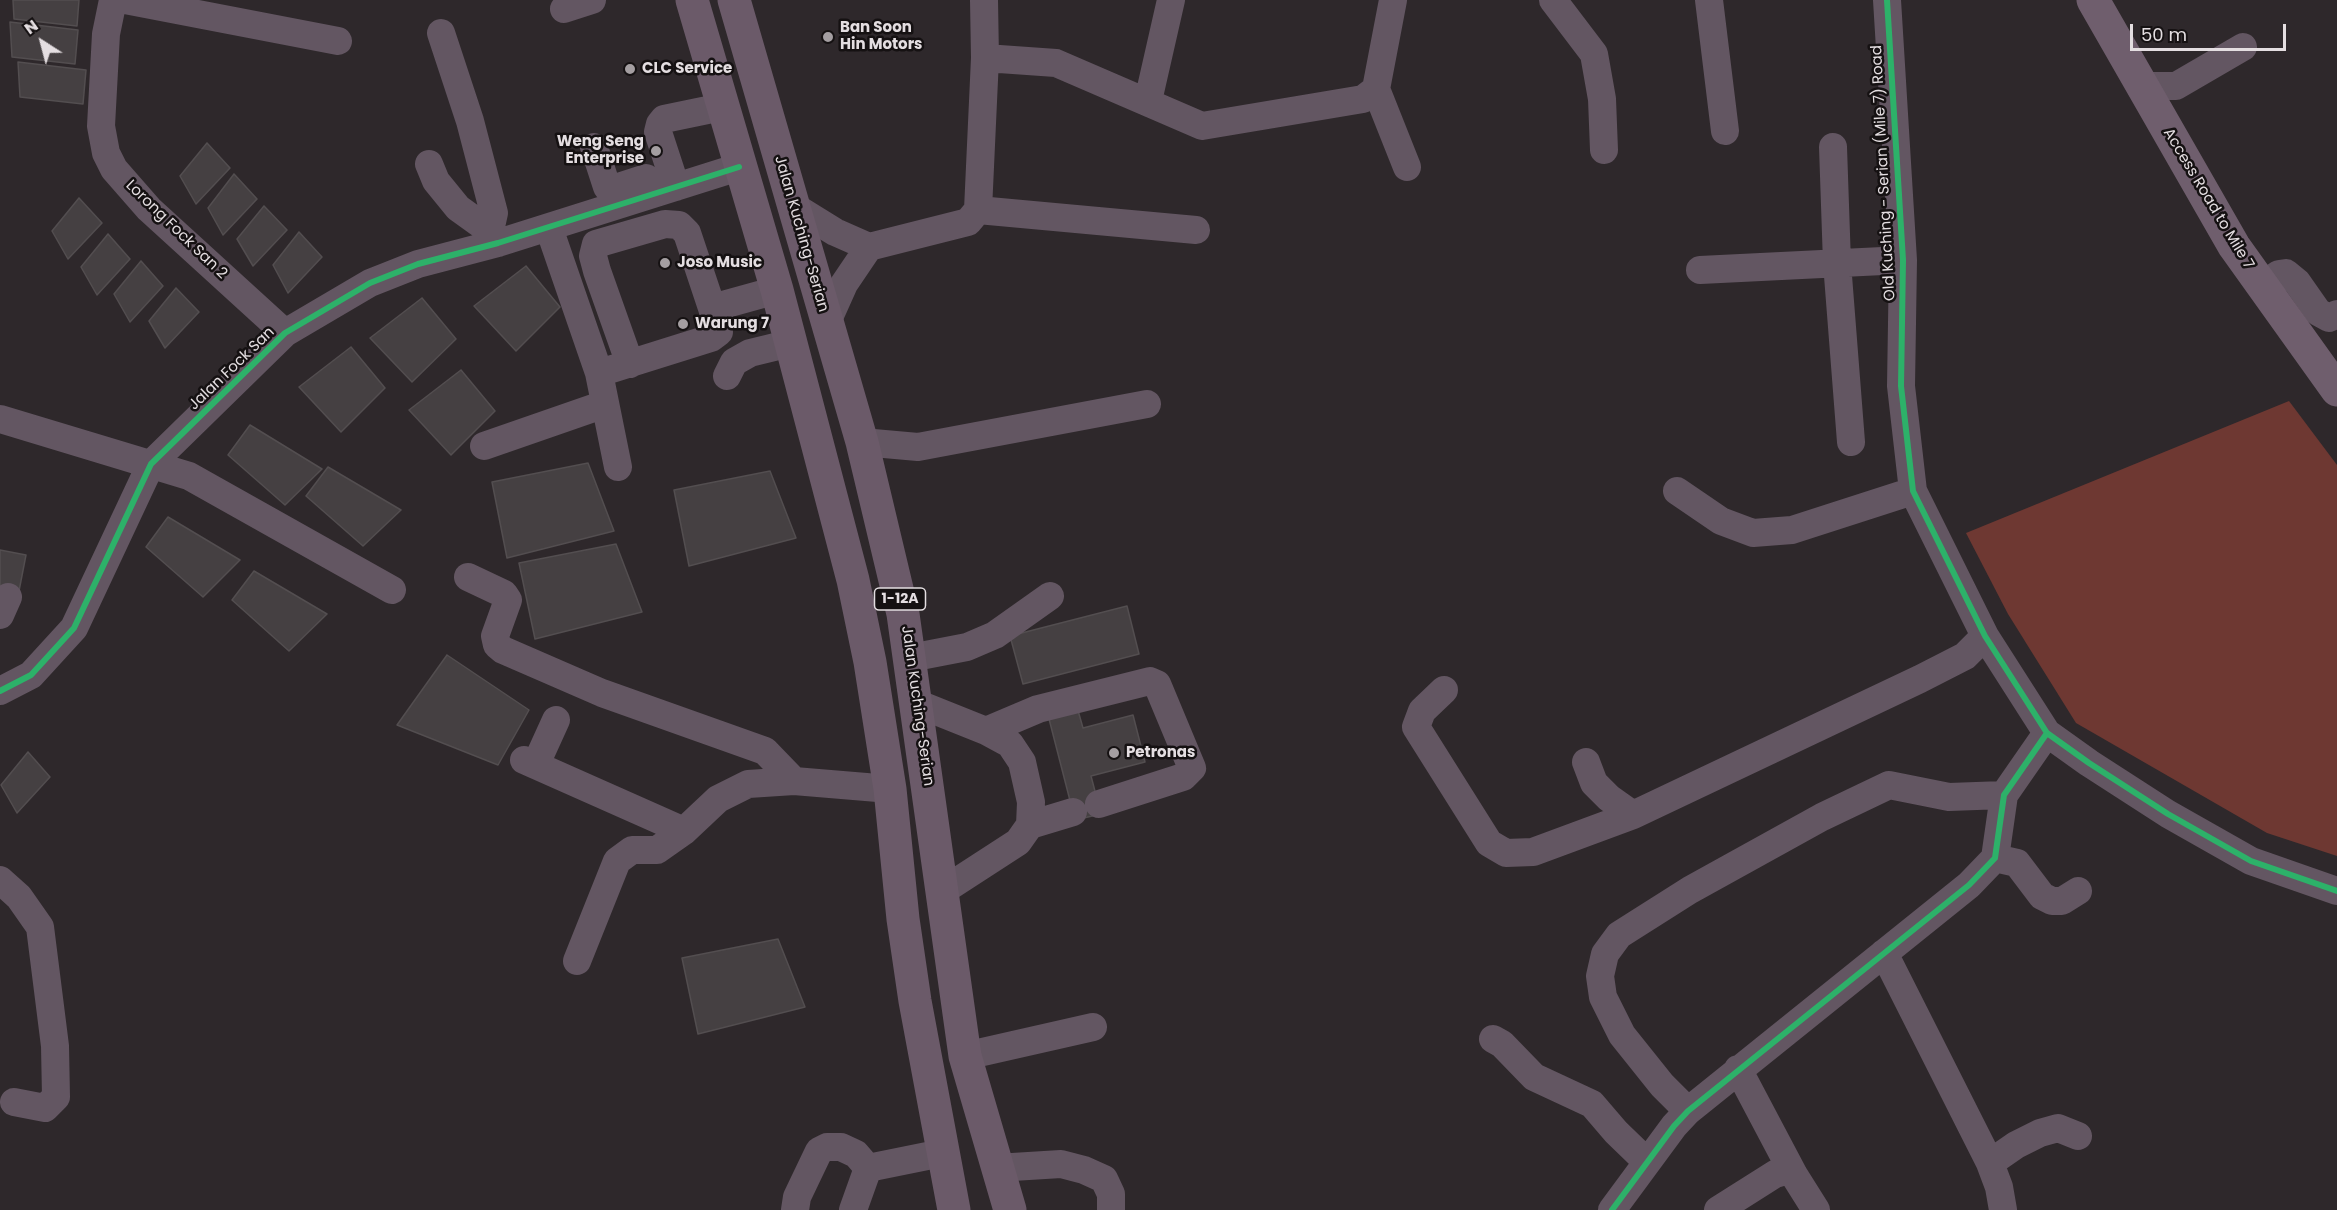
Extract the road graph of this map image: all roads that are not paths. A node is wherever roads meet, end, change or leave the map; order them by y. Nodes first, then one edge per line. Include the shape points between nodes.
1 (113, 0) edge
2 (125, 0) edge
3 (592, 0) edge
4 (692, 0) edge
5 (734, 0) edge
6 (984, 0) edge
7 (1171, 0) edge
8 (1393, 0) edge
9 (1553, 0) edge
10 (1709, 0) edge
11 (1887, 0) edge
12 (2093, 0) edge
13 (564, 9) dead end
14 (441, 33) dead end
15 (338, 41) dead end
16 (2244, 47) dead end
17 (985, 58) junction
18 (2140, 86) junction
19 (1376, 89) junction
20 (1148, 101) junction
21 (722, 107) junction
22 (1725, 131) dead end
23 (594, 147) dead end
24 (1833, 147) dead end
25 (1604, 150) dead end
26 (429, 164) dead end
27 (739, 166) junction
28 (1407, 167) dead end
29 (673, 179) junction
30 (793, 206) junction
31 (978, 210) junction
32 (549, 228) junction
33 (1196, 230) dead end
34 (494, 237) junction
35 (869, 247) junction
36 (1903, 260) junction
37 (1837, 263) junction
38 (1700, 270) dead end
39 (2261, 286) junction
40 (777, 290) junction
41 (712, 308) junction
42 (2337, 314) edge
43 (827, 322) junction
44 (285, 333) junction
45 (791, 343) junction
46 (630, 364) junction
47 (599, 374) junction
48 (728, 376) dead end
49 (2337, 390) edge
50 (605, 404) junction
51 (1147, 404) dead end
52 (0, 418) edge
53 (862, 442) junction
54 (1851, 442) dead end
55 (484, 446) dead end
56 (151, 465) junction
57 (618, 467) dead end
58 (1677, 491) dead end
59 (1913, 491) junction
60 (468, 577) dead end
61 (392, 590) dead end
62 (1050, 596) dead end
63 (1985, 636) junction
64 (910, 657) junction
65 (1444, 690) dead end
66 (0, 691) edge
67 (916, 703) junction
68 (556, 720) dead end
69 (986, 731) junction
70 (2047, 733) junction
71 (1586, 762) dead end
72 (794, 781) junction
73 (890, 789) junction
74 (2004, 795) junction
75 (1633, 815) junction
76 (1030, 825) junction
77 (684, 831) junction
78 (1995, 858) junction
79 (0, 880) edge
80 (944, 890) junction
81 (2078, 891) dead end
82 (2337, 891) edge
83 (1884, 953) junction
84 (577, 961) dead end
85 (1093, 1027) dead end
86 (1493, 1039) dead end
87 (965, 1056) junction
88 (1738, 1069) junction
89 (14, 1102) dead end
90 (1689, 1112) junction
91 (2078, 1136) dead end
92 (942, 1154) junction
93 (1647, 1162) junction
94 (1990, 1163) junction
95 (868, 1168) junction
96 (996, 1168) junction
97 (1794, 1175) junction
98 (795, 1210) edge
99 (853, 1210) edge
100 (954, 1210) edge
101 (1010, 1210) edge
102 (1111, 1210) edge
103 (1612, 1210) edge
104 (1718, 1210) edge
105 (1816, 1210) edge
106 (2003, 1210) edge

1 - 44 street, Lorong Fock San 2 via 106,34 101,126 106,153 114,169 149,209
2 - 15 street
3 - 13 street
4 - 21 highway
5 - 30 highway, Jalan Kuching-Serian / 1-12A
6 - 17 street
7 - 20 street
8 - 19 street
9 - 25 street via 1594,54 1602,99
10 - 22 street
11 - 36 street, Old Kuching - Serian (Mile 7) Road
12 - 18 main road, Access Road to Mile 7
14 - 34 street via 494,213
16 - 18 street via 2176,86
17 - 20 street via 1056,63
17 - 31 street
18 - 39 main road, Access Road to Mile 7
19 - 20 street via 1364,99 1202,126
19 - 28 street
21 - 27 highway
21 - 29 street via 664,119 660,124 658,132
23 - 29 street via 604,182 612,189
24 - 37 street
26 - 34 street via 436,181 458,208
27 - 29 street, Jalan Fock San
27 - 40 highway
29 - 32 street, Jalan Fock San
30 - 35 street
30 - 43 highway, Jalan Kuching-Serian / 1-12A
31 - 33 street
31 - 35 street via 968,222
32 - 34 street, Jalan Fock San
32 - 47 street
34 - 44 street, Jalan Fock San via 370,283
35 - 43 street via 844,284
36 - 37 street
36 - 59 street, Old Kuching - Serian (Mile 7) Road via 1901,386
37 - 38 street
37 - 54 street
39 - 42 street via 2286,273 2318,312 2329,318
39 - 49 main road, Access Road to Mile 7
40 - 41 street
40 - 45 highway
41 - 46 street via 719,332 711,338
41 - 46 street via 687,233 679,225 665,224 596,244 593,256 597,271
43 - 53 highway, Jalan Kuching-Serian / 1-12A
44 - 56 street, Jalan Fock San
45 - 48 street via 750,353 734,362
45 - 73 highway via 853,580
46 - 47 street
47 - 50 street
50 - 55 street
50 - 57 street
51 - 53 street via 918,447
52 - 56 street
53 - 64 highway, Jalan Kuching-Serian / 1-12A
56 - 61 street via 189,476
56 - 66 street, Jalan Fock San via 74,628 31,675
58 - 59 street via 1721,521 1753,533 1792,530
59 - 63 street, Old Kuching - Serian (Mile 7) Road
60 - 72 street via 504,594 508,600 495,636 497,645 504,650 602,693 765,751
62 - 64 street via 995,635 967,647
63 - 70 street, Old Kuching - Serian (Mile 7) Road
63 - 75 street via 1965,656 1920,680
64 - 67 highway, Jalan Kuching-Serian / 1-12A
65 - 75 street via 1422,711 1416,727 1489,843 1506,853 1533,852
67 - 69 street
67 - 80 highway, Jalan Kuching-Serian / 1-12A
68 - 77 street via 530,762
69 - 76 street via 1010,744 1022,762
69 - 76 street via 1038,709 1150,681 1157,684 1192,768 1183,777
70 - 74 street
70 - 82 street, Old Kuching - Serian (Mile 7) Road via 2168,814 2251,861
71 - 75 street via 1594,783
72 - 73 street
72 - 77 street via 748,784 718,799
73 - 92 highway via 903,919
74 - 78 street
74 - 90 street via 1949,797 1888,785 1690,890 1619,935 1605,954 1600,976 1603,997 1622,1035
76 - 80 street via 1018,842
77 - 84 street via 657,850 632,850 617,861
78 - 81 street via 2017,863 2042,896 2052,901 2062,901
78 - 83 street via 1969,885
79 - 89 street via 19,897 40,927 55,1046 56,1097 45,1108
80 - 87 highway, Jalan Kuching-Serian / 1-12A
83 - 88 street
83 - 94 street
85 - 87 street
86 - 93 street via 1534,1077 1593,1104
87 - 96 highway, Jalan Kuching-Serian / 1-12A
88 - 90 street
88 - 97 street
90 - 93 street
91 - 94 street via 2058,1128 2040,1133
92 - 95 street
92 - 100 highway
93 - 103 street
94 - 106 street
95 - 98 street via 856,1154 842,1147 819,1151 797,1197
95 - 99 street
96 - 101 highway, Jalan Kuching-Serian / 1-12A
96 - 102 street via 1061,1164 1084,1170 1104,1179 1111,1194
97 - 104 street via 1785,1171 1775,1174
97 - 105 street

